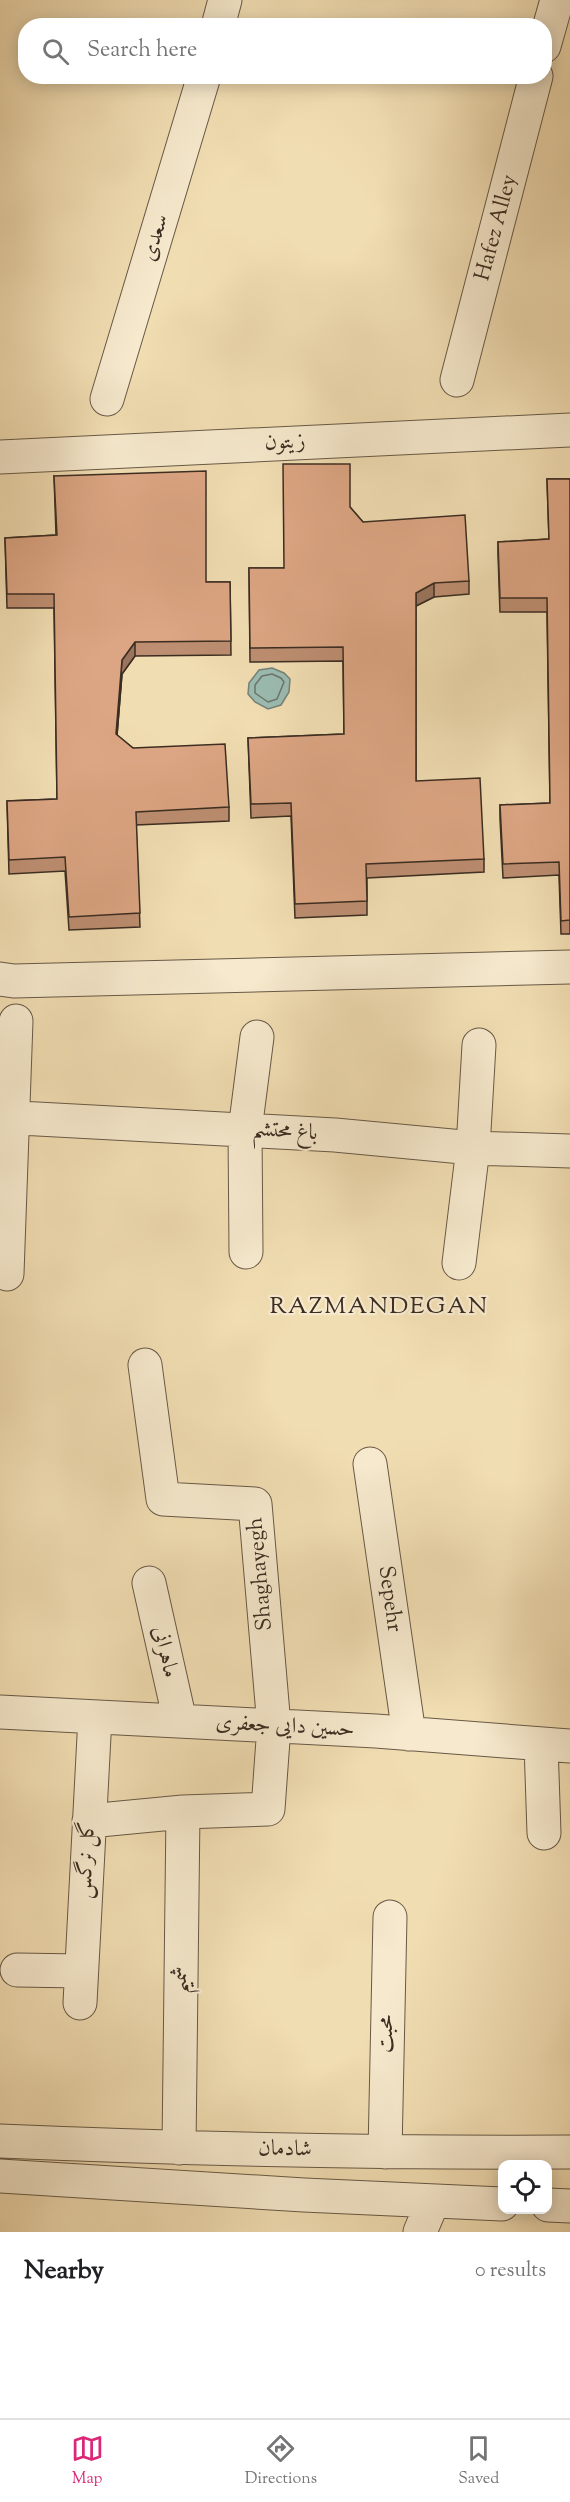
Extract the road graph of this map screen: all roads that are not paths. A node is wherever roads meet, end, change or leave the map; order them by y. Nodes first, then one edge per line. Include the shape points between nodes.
1 (225, 0) edge
2 (556, 0) edge
3 (220, 18) edge
4 (551, 18) edge
5 (202, 84) edge
6 (534, 84) edge
7 (457, 380) dead end
8 (107, 399) dead end
9 (570, 430) edge
10 (0, 457) edge
11 (570, 968) edge
12 (0, 979) edge
13 (16, 1021) dead end
14 (257, 1037) dead end
15 (478, 1045) dead end
16 (7, 1117) edge
17 (245, 1130) junction
18 (473, 1148) junction
19 (570, 1151) edge
20 (246, 1252) dead end
21 (459, 1263) dead end
22 (7, 1274) dead end
23 (145, 1365) dead end
24 (370, 1464) dead end
25 (149, 1583) dead end
26 (0, 1712) edge
27 (95, 1717) junction
28 (180, 1721) junction
29 (274, 1726) junction
30 (409, 1734) junction
31 (556, 1745) edge
32 (183, 1812) junction
33 (89, 1821) junction
34 (544, 1833) dead end
35 (390, 1917) dead end
36 (17, 1970) dead end
37 (0, 2142) edge
38 (179, 2148) junction
39 (385, 2152) junction
40 (570, 2152) edge
41 (0, 2176) edge
42 (433, 2201) junction
43 (498, 2204) edge
44 (552, 2205) edge
45 (570, 2206) edge
46 (420, 2232) edge

1 - 3 street
2 - 4 street
5 - 8 street, سعدی
6 - 7 street, Hafez Alley
9 - 10 street, زیتون
11 - 12 street
13 - 16 street
14 - 17 street
15 - 18 street
16 - 17 street, باغ محتشم
16 - 22 street
17 - 18 street, باغ محتشم
17 - 20 street
18 - 19 street, باغ محتشم
18 - 21 street
23 - 29 street, Shaghayegh via 163,1498 255,1504
24 - 30 street, Sepehr
25 - 28 street, ماهرانی
26 - 27 street, حسین دایی جعفری
27 - 28 street, حسین دایی جعفری
27 - 33 street, گل نرگس
28 - 29 street, حسین دایی جعفری
29 - 30 street, حسین دایی جعفری
29 - 32 street via 267,1809
30 - 31 street, حسین دایی جعفری
31 - 34 street
32 - 33 street
32 - 38 street, شمیم
33 - 36 street, گل نرگس via 80,1987
35 - 39 street, محبت
37 - 38 street, شادمان
38 - 39 street, شادمان
39 - 40 street, شادمان
41 - 42 street, شادمان
42 - 43 street, شادمان
42 - 46 street
44 - 45 street

